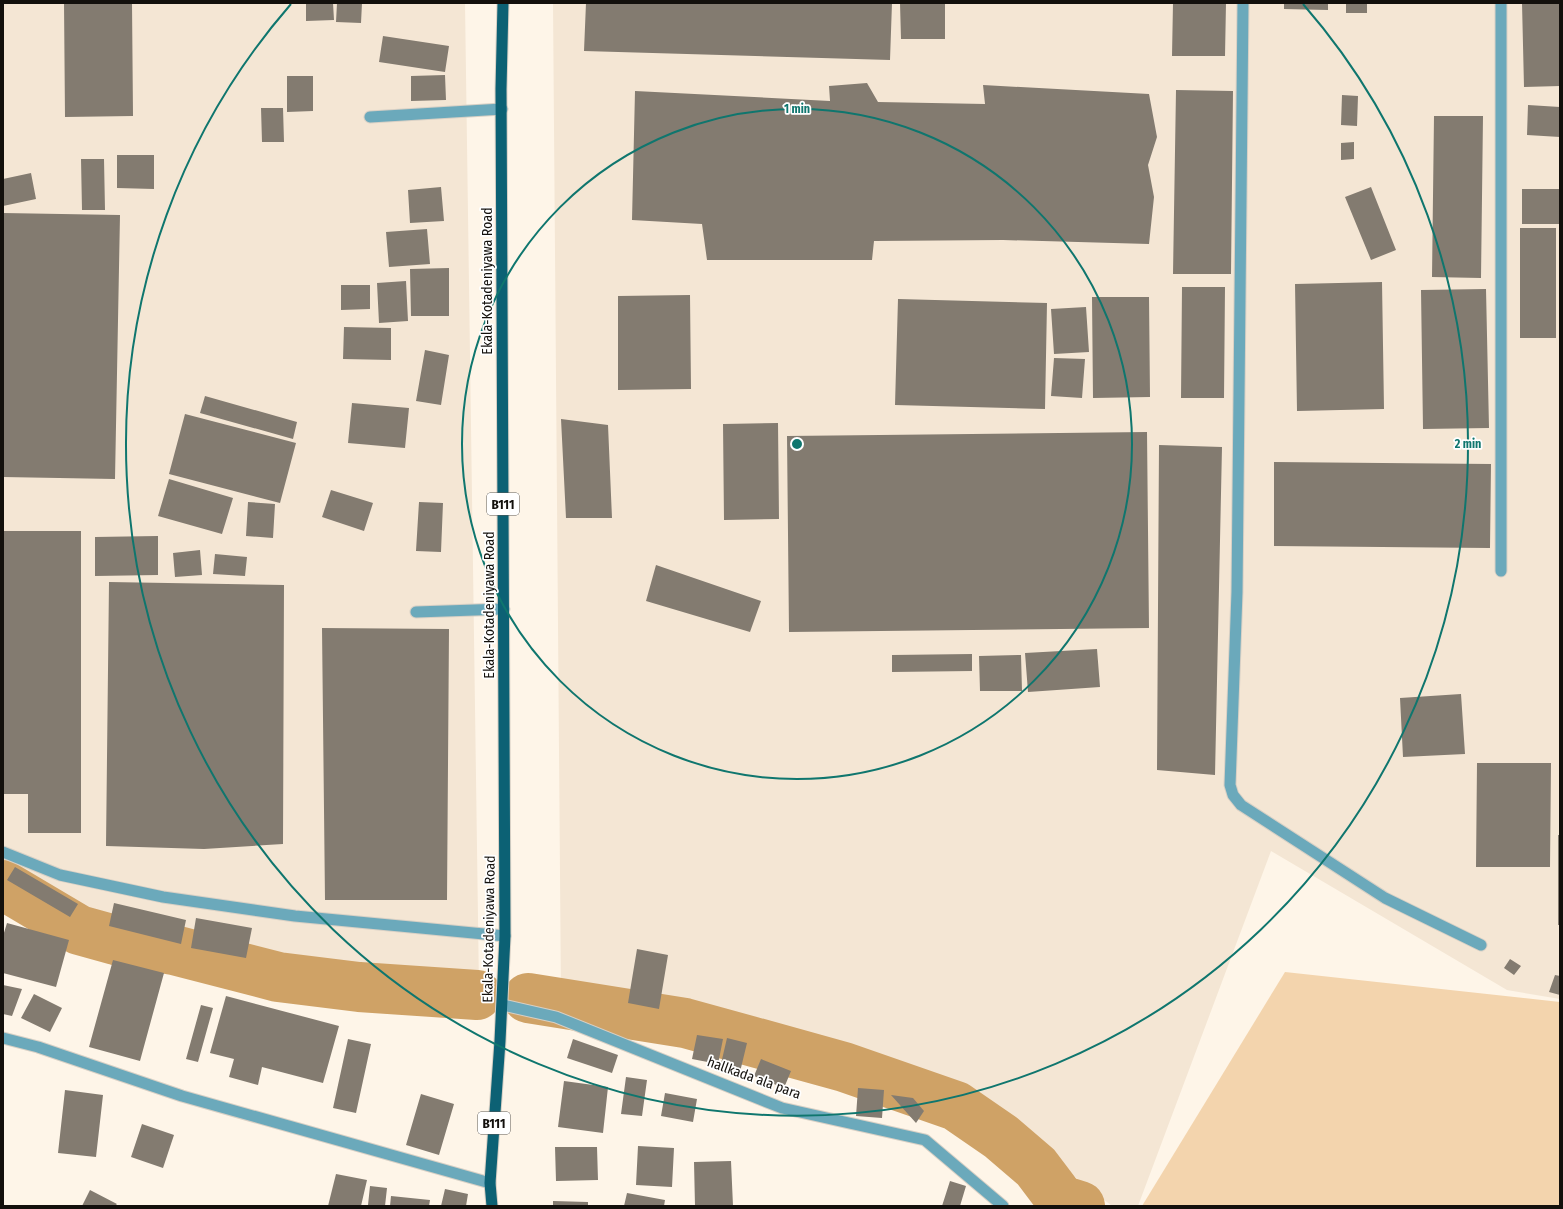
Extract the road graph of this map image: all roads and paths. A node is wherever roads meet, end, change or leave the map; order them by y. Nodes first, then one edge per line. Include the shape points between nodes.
1 (503, 3) edge
2 (1243, 3) edge
3 (1501, 3) edge
4 (502, 109) junction
5 (370, 117) dead end
6 (1501, 571) dead end
7 (504, 609) junction
8 (416, 612) dead end
9 (3, 852) edge
10 (505, 936) junction
11 (1481, 945) dead end
12 (503, 1005) junction
13 (3, 1038) edge
14 (490, 1183) junction
15 (492, 1206) edge
16 (1003, 1206) edge

1 - 4 main road, Ekala-Kotadeniyawa Road / B111
2 - 11 street via 1237,592 1230,785 1233,795 1241,805 1385,898
3 - 6 street
4 - 5 street
4 - 7 main road, Ekala-Kotadeniyawa Road / B111
7 - 8 street
7 - 10 main road, Ekala-Kotadeniyawa Road / B111
9 - 10 street via 60,875 163,896 294,916
10 - 12 main road, Ekala-Kotadeniyawa Road / B111
12 - 14 main road, Ekala-Kotadeniyawa Road / B111
12 - 16 street, hallkada ala para via 556,1017 782,1108 925,1140
13 - 14 street via 38,1047 182,1096
14 - 15 main road, Ekala-Kotadeniyawa Road / B111

